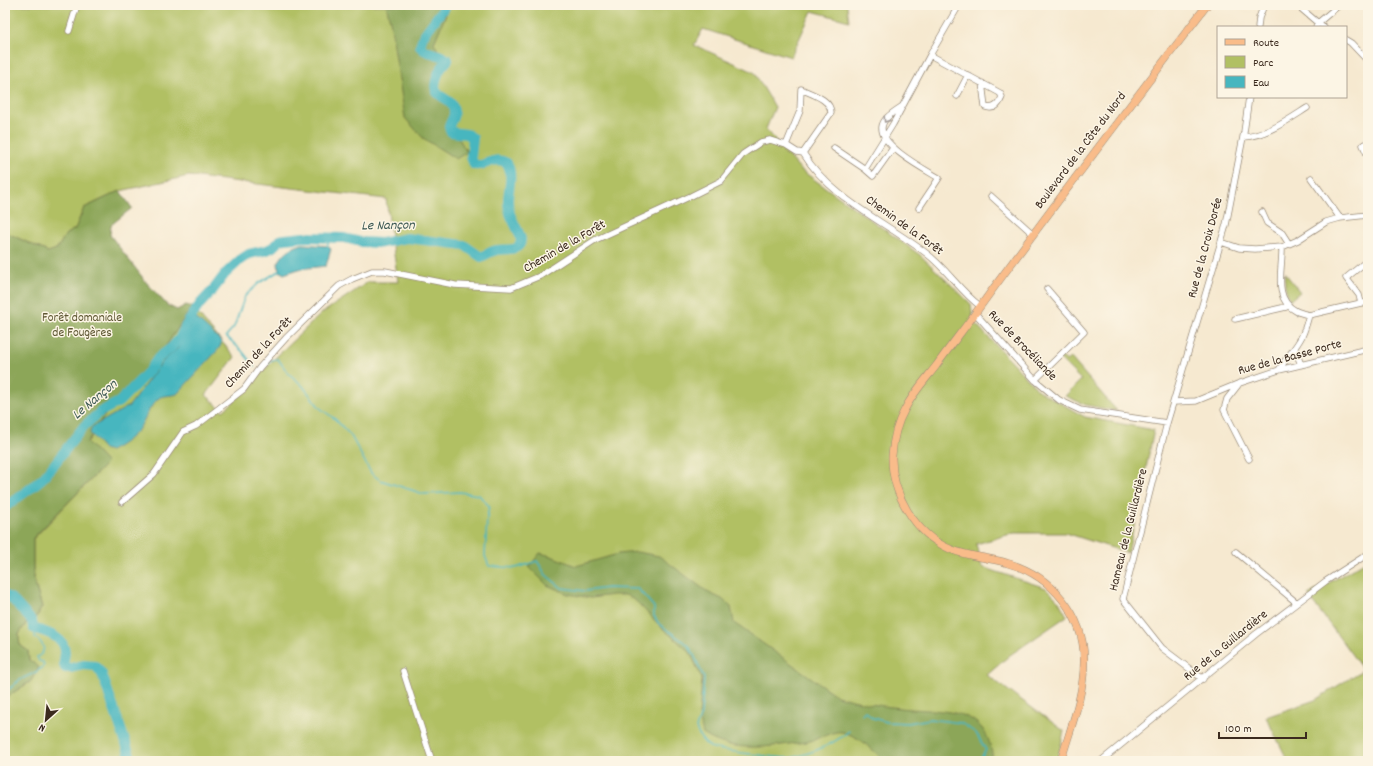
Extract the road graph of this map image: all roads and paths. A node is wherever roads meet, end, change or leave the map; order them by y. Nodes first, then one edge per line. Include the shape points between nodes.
1 (77, 5) edge
2 (959, 5) edge
3 (1207, 5) edge
4 (1264, 5) edge
5 (1298, 5) edge
6 (1339, 5) edge
7 (1317, 25) edge
8 (1258, 26) edge
9 (69, 31) dead end
10 (1347, 41) edge
11 (930, 55) junction
12 (1368, 61) edge
13 (968, 76) junction
14 (982, 83) junction
15 (957, 96) dead end
16 (1249, 98) edge
17 (1307, 108) dead end
18 (1243, 137) junction
19 (884, 139) junction
20 (1368, 142) edge
21 (786, 145) junction
22 (834, 148) dead end
23 (893, 148) junction
24 (803, 153) junction
25 (1368, 156) edge
26 (865, 169) junction
27 (1311, 178) dead end
28 (991, 196) dead end
29 (920, 208) dead end
30 (1262, 212) dead end
31 (1368, 215) edge
32 (1340, 218) junction
33 (1033, 234) junction
34 (1222, 242) junction
35 (1289, 244) junction
36 (1282, 247) junction
37 (1368, 260) edge
38 (1046, 289) dead end
39 (1360, 302) junction
40 (1368, 303) edge
41 (1288, 305) junction
42 (980, 306) junction
43 (975, 313) junction
44 (1309, 315) junction
45 (1235, 319) dead end
46 (1295, 349) junction
47 (1368, 349) edge
48 (1300, 365) junction
49 (1279, 370) junction
50 (1035, 380) junction
51 (1240, 383) junction
52 (1174, 402) junction
53 (1167, 422) junction
54 (1249, 459) dead end
55 (122, 502) dead end
56 (1236, 552) dead end
57 (1368, 554) edge
58 (1297, 603) junction
59 (403, 671) dead end
60 (1203, 679) junction
61 (432, 761) edge
62 (1061, 761) edge
63 (1101, 761) edge

1 - 9 street
2 - 11 street
3 - 33 main road, Boulevard de la Côte du Nord
4 - 8 street
5 - 7 street
6 - 7 street
10 - 12 street
11 - 13 street
11 - 19 street
13 - 14 street
13 - 15 street
14 - 14 street via 1000,93 1002,97 996,107 985,107
16 - 18 street, Rue de la Croix Dorée
17 - 18 street via 1254,137
18 - 34 street, Rue de la Croix Dorée
19 - 23 street
19 - 26 street
20 - 25 street via 1363,145
21 - 24 street, Chemin de la Forêt
21 - 24 street via 800,111 801,89 824,100 831,110
21 - 55 street, Chemin de la Forêt via 770,140 761,142 743,154 721,181 595,240 540,276 511,288 455,285 385,271 372,271 352,279 339,286 286,338 244,389 196,426 183,432 154,474
22 - 26 street
23 - 26 street via 873,176
23 - 29 street via 939,178
24 - 42 street, Chemin de la Forêt via 837,192 927,254
27 - 32 street
28 - 33 street
30 - 35 street via 1267,223 1282,233
31 - 32 street
32 - 35 street via 1326,222
33 - 42 main road, Boulevard de la Côte du Nord
34 - 36 street via 1240,248
34 - 52 street, Rue de la Croix Dorée
35 - 36 street
36 - 41 street via 1280,284 1281,293
37 - 39 street via 1346,278 1359,295
38 - 50 street via 1084,332
39 - 40 street
39 - 44 street
41 - 44 street
41 - 45 street
42 - 43 main road, Boulevard de la Côte du Nord
43 - 50 street, Rue de Brocéliande
43 - 62 main road, Boulevard de la Côte du Nord via 915,392 904,411 894,443 894,481 908,512 918,526 932,538 949,548 1007,563 1040,578 1063,599 1072,613 1083,644 1084,662 1079,700
44 - 46 street via 1303,335
46 - 48 street
46 - 49 street
47 - 48 street, Rue de la Basse Porte
48 - 49 street, Rue de la Basse Porte
49 - 51 street, Rue de la Basse Porte
50 - 53 street, Rue de Brocéliande via 1059,400 1080,410
51 - 52 street, Rue de la Basse Porte via 1196,402
51 - 54 street via 1227,399 1224,410
52 - 53 street, Hameau de la Guillardière
53 - 60 street, Hameau de la Guillardière via 1122,599 1162,648
56 - 58 street
57 - 58 street, Rue de la Guillardière
58 - 60 street, Rue de la Guillardière
59 - 61 street
60 - 63 street, Rue de la Guillardière

